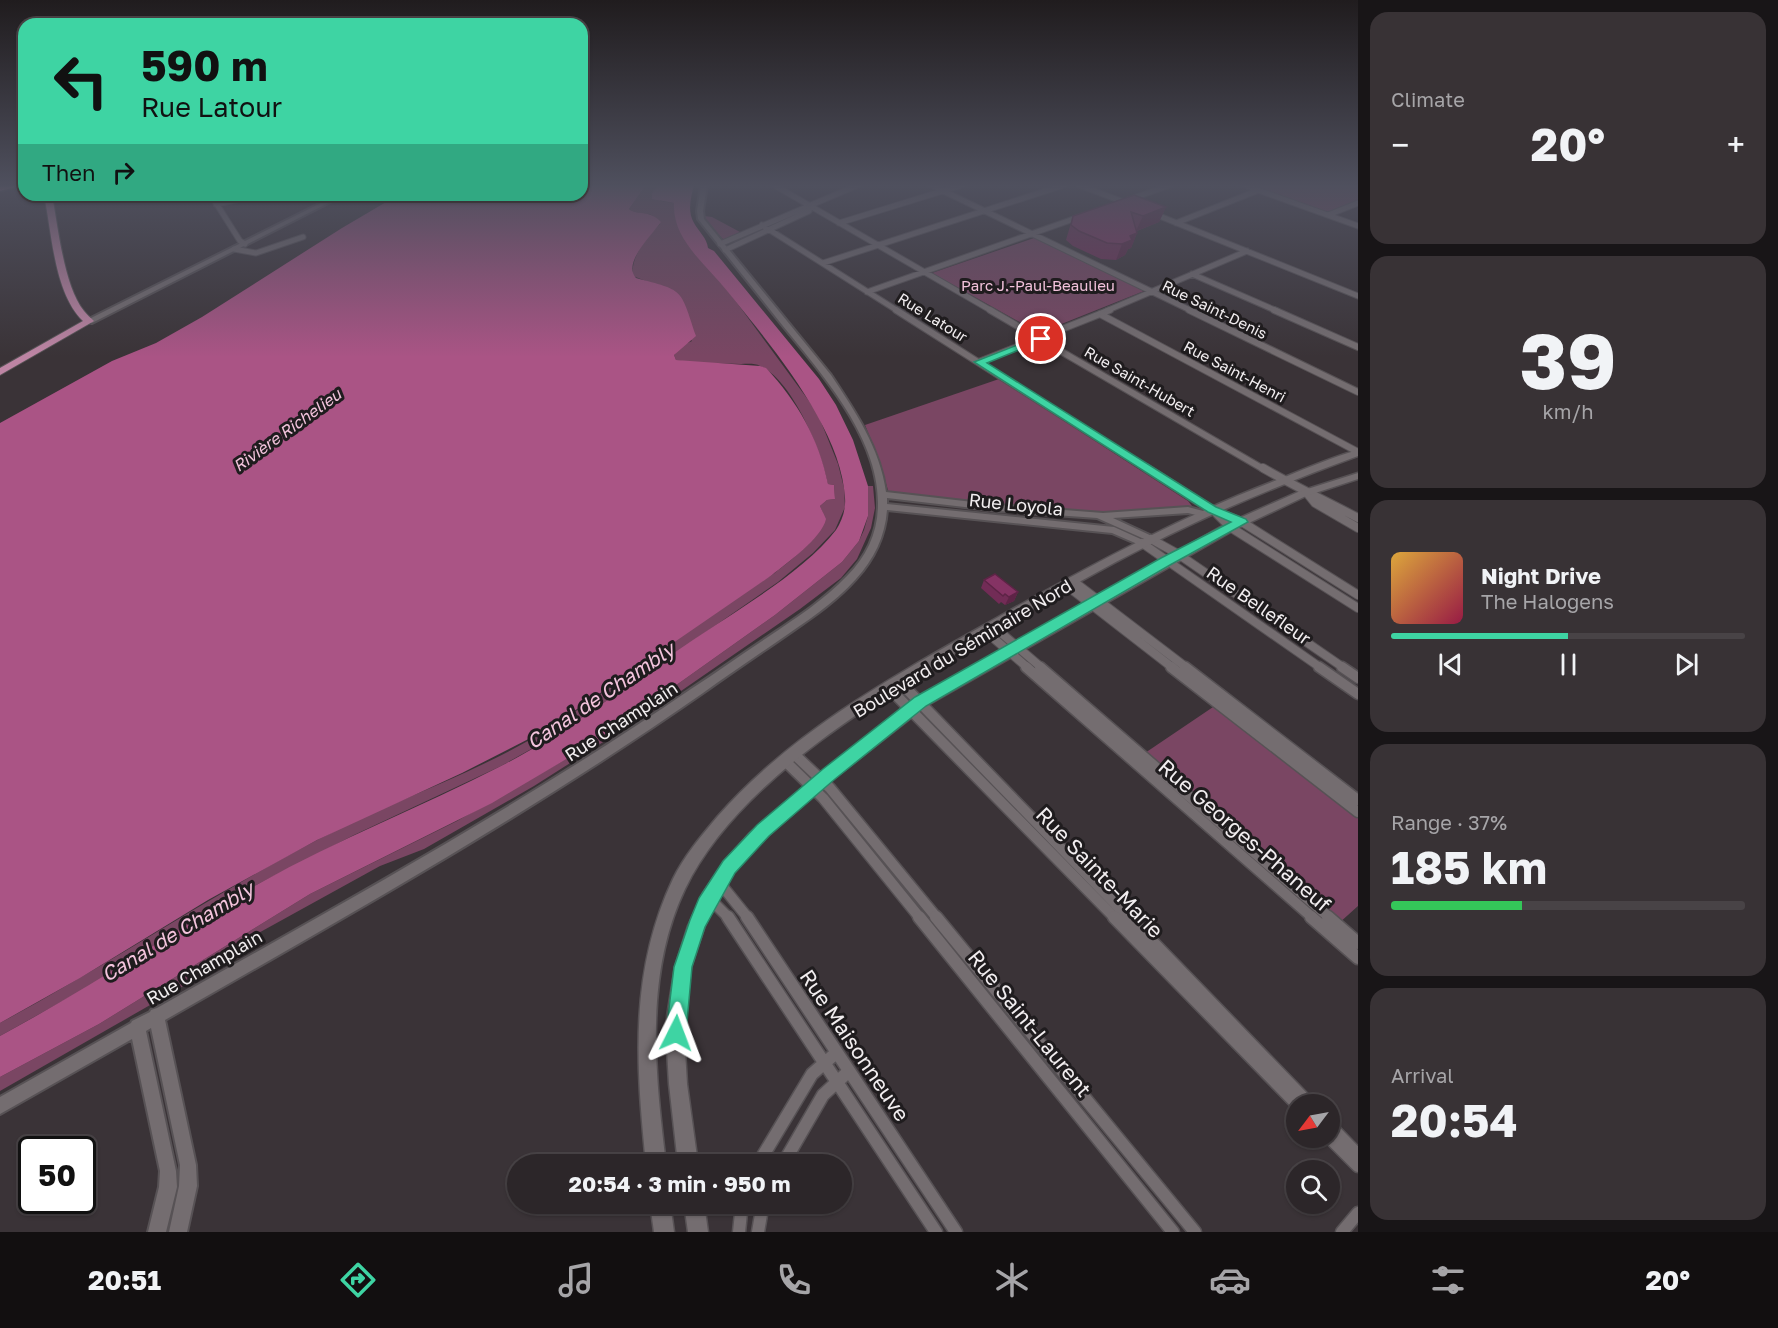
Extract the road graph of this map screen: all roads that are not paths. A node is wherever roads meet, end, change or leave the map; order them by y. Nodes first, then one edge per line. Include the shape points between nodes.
1 (56, 242) edge
2 (247, 242) edge
3 (288, 242) edge
4 (719, 242) edge
5 (731, 242) edge
6 (734, 242) edge
7 (790, 242) edge
8 (874, 242) edge
9 (886, 242) edge
10 (1007, 242) edge
11 (1049, 242) edge
12 (1226, 242) edge
13 (244, 244) joint
14 (878, 245) junction
15 (723, 247) junction
16 (234, 249) junction
17 (1247, 251) junction
18 (823, 263) junction
19 (924, 272) junction
20 (1192, 274) junction
21 (1152, 291) junction
22 (867, 292) junction
23 (1358, 296) edge
24 (1100, 314) junction
25 (89, 321) junction
26 (1041, 339) junction
27 (1358, 347) edge
28 (979, 362) junction
29 (0, 372) edge
30 (1358, 392) edge
31 (1358, 452) edge
32 (1358, 476) edge
33 (1283, 480) junction
34 (1306, 493) junction
35 (884, 501) junction
36 (999, 508) junction
37 (1208, 512) junction
38 (1100, 515) junction
39 (1358, 518) edge
40 (1000, 520) junction
41 (1242, 522) junction
42 (1230, 527) junction
43 (1358, 528) edge
44 (1146, 541) junction
45 (1281, 546) junction
46 (1271, 552) junction
47 (1178, 554) junction
48 (1165, 561) junction
49 (1327, 575) junction
50 (1318, 582) junction
51 (1069, 583) junction
52 (1358, 595) edge
53 (1094, 603) junction
54 (1358, 608) edge
55 (989, 628) junction
56 (1011, 649) junction
57 (1358, 678) edge
58 (894, 684) junction
59 (1213, 694) junction
60 (1358, 694) edge
61 (916, 705) junction
62 (790, 758) junction
63 (1139, 760) junction
64 (818, 783) junction
65 (1358, 800) edge
66 (1358, 812) edge
67 (718, 882) junction
68 (709, 898) junction
69 (1358, 943) edge
70 (949, 944) junction
71 (1358, 958) edge
72 (1170, 967) junction
73 (156, 1015) junction
74 (137, 1026) junction
75 (836, 1053) junction
76 (824, 1063) junction
77 (849, 1071) junction
78 (836, 1081) junction
79 (1288, 1094) edge
80 (1299, 1094) edge
81 (0, 1106) edge
82 (1098, 1113) junction
83 (1086, 1124) junction
84 (1340, 1136) edge
85 (1340, 1148) edge
86 (655, 1154) edge
87 (687, 1154) edge
88 (764, 1154) edge
89 (789, 1154) edge
90 (1358, 1155) edge
91 (1358, 1166) edge
92 (1358, 1213) edge
93 (662, 1214) edge
94 (696, 1214) edge
95 (741, 1214) edge
96 (761, 1214) edge
97 (158, 1232) edge
98 (178, 1232) edge
99 (664, 1232) edge
100 (698, 1232) edge
101 (739, 1232) edge
102 (759, 1232) edge
103 (936, 1232) edge
104 (956, 1232) edge
105 (1173, 1232) edge
106 (1195, 1232) edge
107 (1342, 1232) edge

1 - 25 main road via 73,304
2 - 13 street
3 - 16 street via 256,254
4 - 15 street, Rue Champlain
5 - 15 street
6 - 15 street
7 - 18 street, Rue Latour
8 - 14 street, Rue Saint-Hubert
9 - 14 street
10 - 19 street
11 - 21 street, Rue Saint-Denis
12 - 17 street
13 - 16 street
14 - 18 street
14 - 19 street, Rue Saint-Hubert
15 - 35 street, Rue Champlain via 843,398 870,449
16 - 25 street
17 - 20 street
17 - 23 street
18 - 22 street, Rue Latour
19 - 22 street
19 - 26 street, Rue Saint-Hubert
20 - 21 street
20 - 27 street
21 - 24 street
21 - 30 street, Rue Saint-Denis
22 - 28 street, Rue Latour
24 - 26 street
24 - 31 street, Rue Saint-Henri
25 - 29 main road
26 - 28 street
26 - 33 street, Rue Saint-Hubert
28 - 37 street, Rue Latour
31 - 33 main road, Boulevard du Séminaire Nord
32 - 34 main road, Boulevard du Séminaire Nord
33 - 34 street, Rue Saint-Hubert
33 - 37 main road, Boulevard du Séminaire Nord
34 - 39 street, Rue Saint-Hubert
34 - 41 main road, Boulevard du Séminaire Nord
34 - 43 street, Rue Saint-Hubert via 1315,503
35 - 36 street, Rue Loyola
35 - 40 street, Rue Loyola
35 - 73 street, Rue Champlain via 878,539 855,575 692,696 527,802
36 - 38 street, Rue Loyola
36 - 40 street
37 - 38 street, Rue Loyola
37 - 41 street, Rue Latour
37 - 42 street, Rue Latour
37 - 44 main road, Boulevard du Séminaire Nord
38 - 44 street, Rue Loyola
40 - 44 street, Rue Loyola via 1114,530
41 - 42 main road, Boulevard du Séminaire Nord
41 - 45 street, Rue Latour
42 - 46 street, Rue Latour
42 - 47 main road, Boulevard du Séminaire Nord
44 - 47 street, Rue Bellefleur
44 - 48 street, Rue Bellefleur
44 - 51 main road, Boulevard du Séminaire Nord
45 - 46 street
45 - 49 street, Rue Latour
46 - 50 street, Rue Latour
47 - 48 main road, Boulevard du Séminaire Nord
47 - 57 street, Rue Bellefleur
48 - 53 main road, Boulevard du Séminaire Nord
48 - 60 street, Rue Bellefleur
49 - 50 street
49 - 52 street, Rue Latour
50 - 54 street, Rue Latour
51 - 53 street
51 - 55 main road, Boulevard du Séminaire Nord
53 - 56 main road, Boulevard du Séminaire Nord
53 - 59 street
55 - 56 street, Rue Georges-Phaneuf
55 - 58 main road, Boulevard du Séminaire Nord
56 - 61 main road, Boulevard du Séminaire Nord
56 - 63 street, Rue Georges-Phaneuf
58 - 61 street, Rue Sainte-Marie
58 - 62 main road, Boulevard du Séminaire Nord
59 - 65 street
59 - 66 street
61 - 64 main road, Boulevard du Séminaire Nord
61 - 72 street, Rue Sainte-Marie
62 - 64 street, Rue Saint-Laurent
62 - 86 main road, Boulevard du Séminaire Nord via 711,834 680,883 661,928 648,986 645,1028
63 - 69 street, Rue Georges-Phaneuf
63 - 71 street, Rue Georges-Phaneuf
64 - 67 main road, Boulevard du Séminaire Nord via 754,839
64 - 70 street, Rue Saint-Laurent
67 - 68 main road, Boulevard du Séminaire Nord
67 - 75 street, Rue Maisonneuve via 742,910
68 - 76 street, Rue Maisonneuve via 734,925
68 - 87 main road, Boulevard du Séminaire Nord via 685,960 676,1016 678,1084
70 - 82 street, Rue Saint-Laurent
70 - 83 street, Rue Saint-Laurent
72 - 79 street, Rue Sainte-Marie
72 - 80 street, Rue Sainte-Marie
73 - 74 street, Rue Champlain
73 - 98 street via 188,1165 188,1186
74 - 81 street, Rue Champlain
74 - 97 street via 168,1171
75 - 76 street
75 - 77 street, Rue Maisonneuve
76 - 78 street, Rue Maisonneuve
76 - 88 street via 812,1074
77 - 78 street
77 - 104 street, Rue Maisonneuve
78 - 89 street via 823,1095
78 - 103 street, Rue Maisonneuve
82 - 83 street, Rue Saint-Laurent
82 - 106 street, Rue Saint-Laurent
83 - 105 street, Rue Saint-Laurent
84 - 90 street
85 - 91 street
92 - 107 street
93 - 99 main road
94 - 100 main road
95 - 101 street
96 - 102 street

